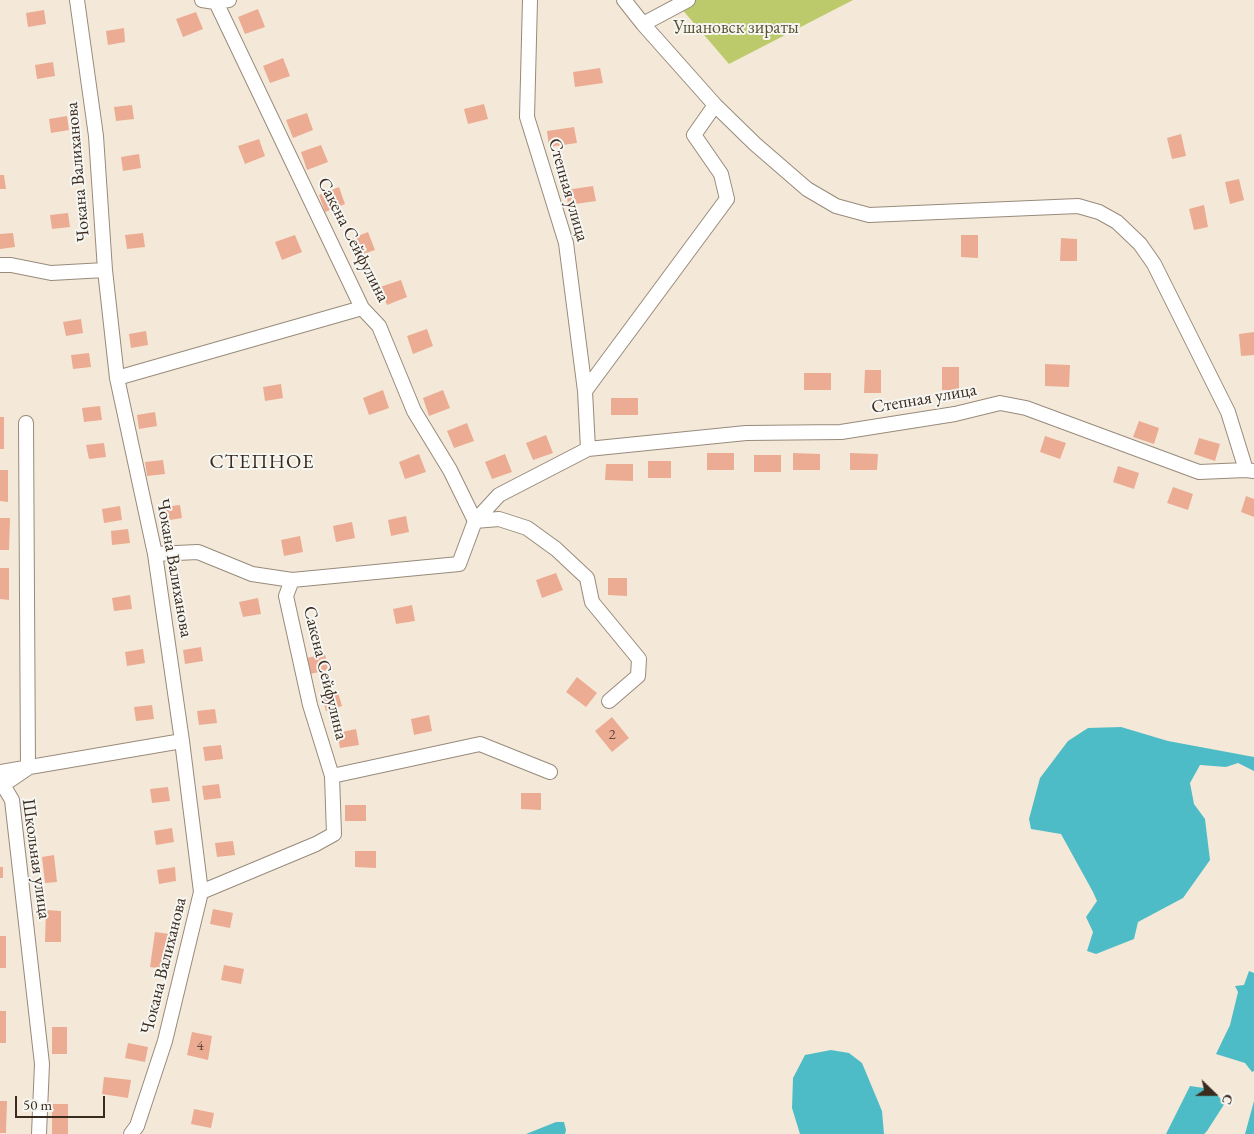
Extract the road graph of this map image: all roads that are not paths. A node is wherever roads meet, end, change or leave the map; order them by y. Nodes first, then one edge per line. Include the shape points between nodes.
1 (77, 0) edge
2 (215, 0) edge
3 (530, 0) edge
4 (624, 0) edge
5 (688, 0) edge
6 (643, 24) junction
7 (715, 105) junction
8 (0, 265) edge
9 (105, 270) junction
10 (362, 308) junction
11 (117, 378) junction
12 (585, 390) junction
13 (26, 423) dead end
14 (588, 449) junction
15 (1250, 471) edge
16 (475, 522) junction
17 (155, 554) junction
18 (292, 580) junction
19 (609, 701) dead end
20 (182, 741) junction
21 (28, 768) junction
22 (0, 772) edge
23 (550, 772) dead end
24 (332, 776) junction
25 (201, 892) junction
26 (39, 1134) edge
27 (131, 1134) edge

1 - 9 street, Чокана Валиханова via 96,136
2 - 10 street, Сакена Сейфулина
3 - 12 street, Степная улица via 527,117 566,243
4 - 6 street
5 - 6 street
6 - 7 street
7 - 12 street via 694,135 721,174 728,199
7 - 15 street via 807,189 836,206 869,215 1078,206 1117,222 1140,244 1154,264 1228,412
8 - 9 street via 51,273
9 - 11 street, Чокана Валиханова
10 - 11 street
10 - 16 street, Сакена Сейфулина via 379,326 414,411 450,470
11 - 17 street, Чокана Валиханова
12 - 14 street, Степная улица
13 - 21 street
14 - 15 street, Степная улица via 746,433 841,432 955,414 1000,403 1026,408 1199,472
14 - 16 street, Степная улица via 499,496
16 - 18 street via 460,564
16 - 19 street via 499,519 527,528 587,578 592,602 638,659 638,676
17 - 18 street via 198,552 252,574
17 - 20 street, Чокана Валиханова
18 - 24 street, Сакена Сейфулина via 286,596 310,705
20 - 21 street
20 - 25 street, Чокана Валиханова
21 - 22 street
21 - 26 street, Школьная улица via 3,785 12,800 41,1055
23 - 24 street via 480,744
24 - 25 street, Сакена Сейфулина via 334,834
25 - 27 street, Чокана Валиханова via 165,1041 137,1126

